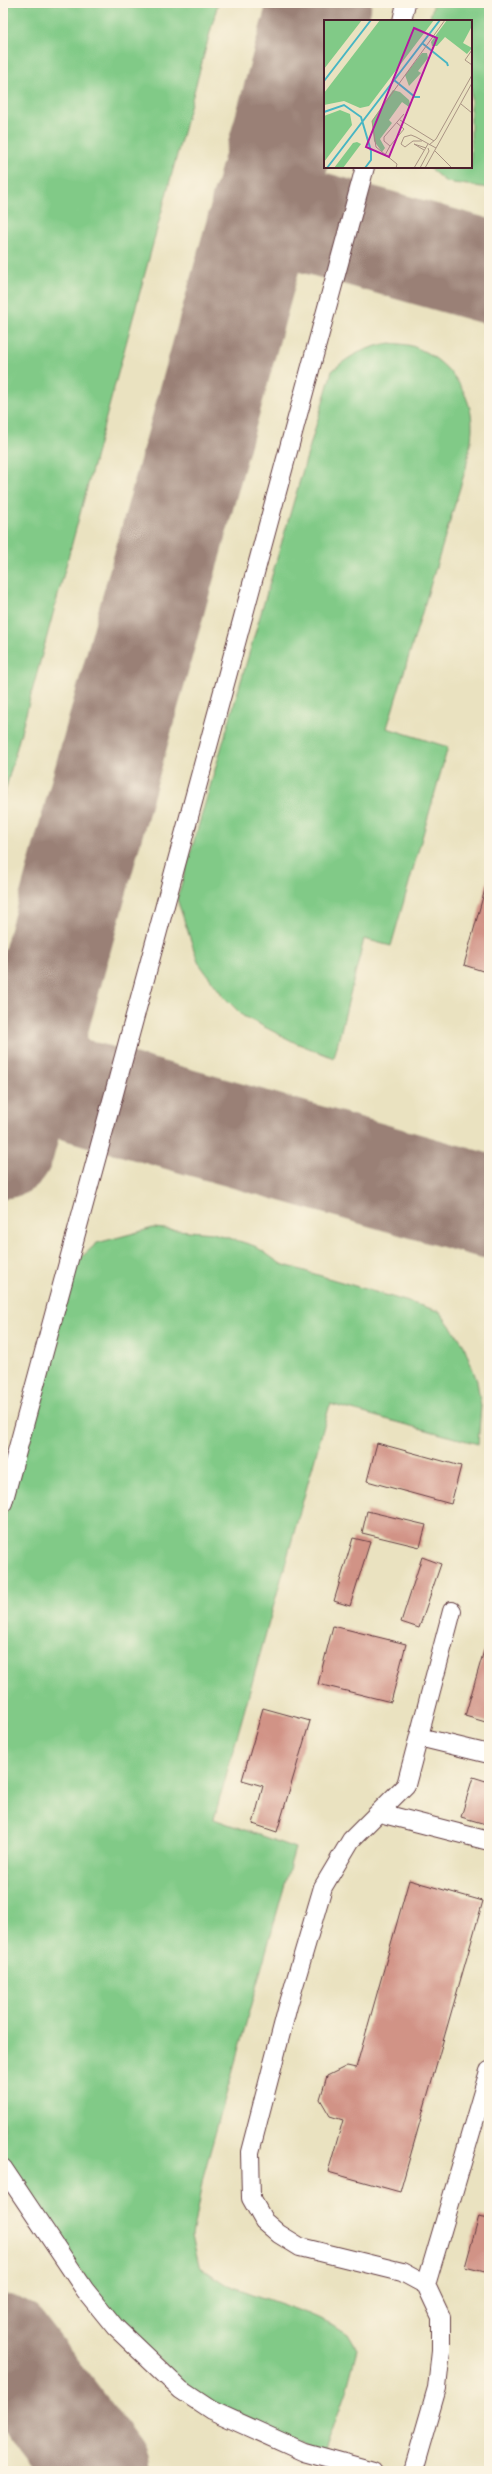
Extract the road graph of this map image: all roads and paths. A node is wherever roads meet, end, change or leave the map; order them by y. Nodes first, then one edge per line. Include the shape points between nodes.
1 (406, 3) edge
2 (402, 20) edge
3 (365, 168) edge
4 (3, 1503) edge
5 (452, 1611) dead end
6 (419, 1737) junction
7 (489, 1754) edge
8 (380, 1813) junction
9 (489, 1841) edge
10 (489, 2071) edge
11 (3, 2168) edge
12 (426, 2285) junction
13 (373, 2471) edge
14 (413, 2471) edge

1 - 2 lane
3 - 4 lane
5 - 6 lane
6 - 7 lane
6 - 8 lane via 406,1785
8 - 9 lane
8 - 12 lane via 351,1840 323,1887 288,2006 250,2152 251,2198 264,2221 300,2247 402,2272
10 - 12 lane
11 - 13 lane via 100,2309 115,2327 181,2390 211,2410 304,2452
12 - 14 lane via 441,2317 442,2351 437,2388

